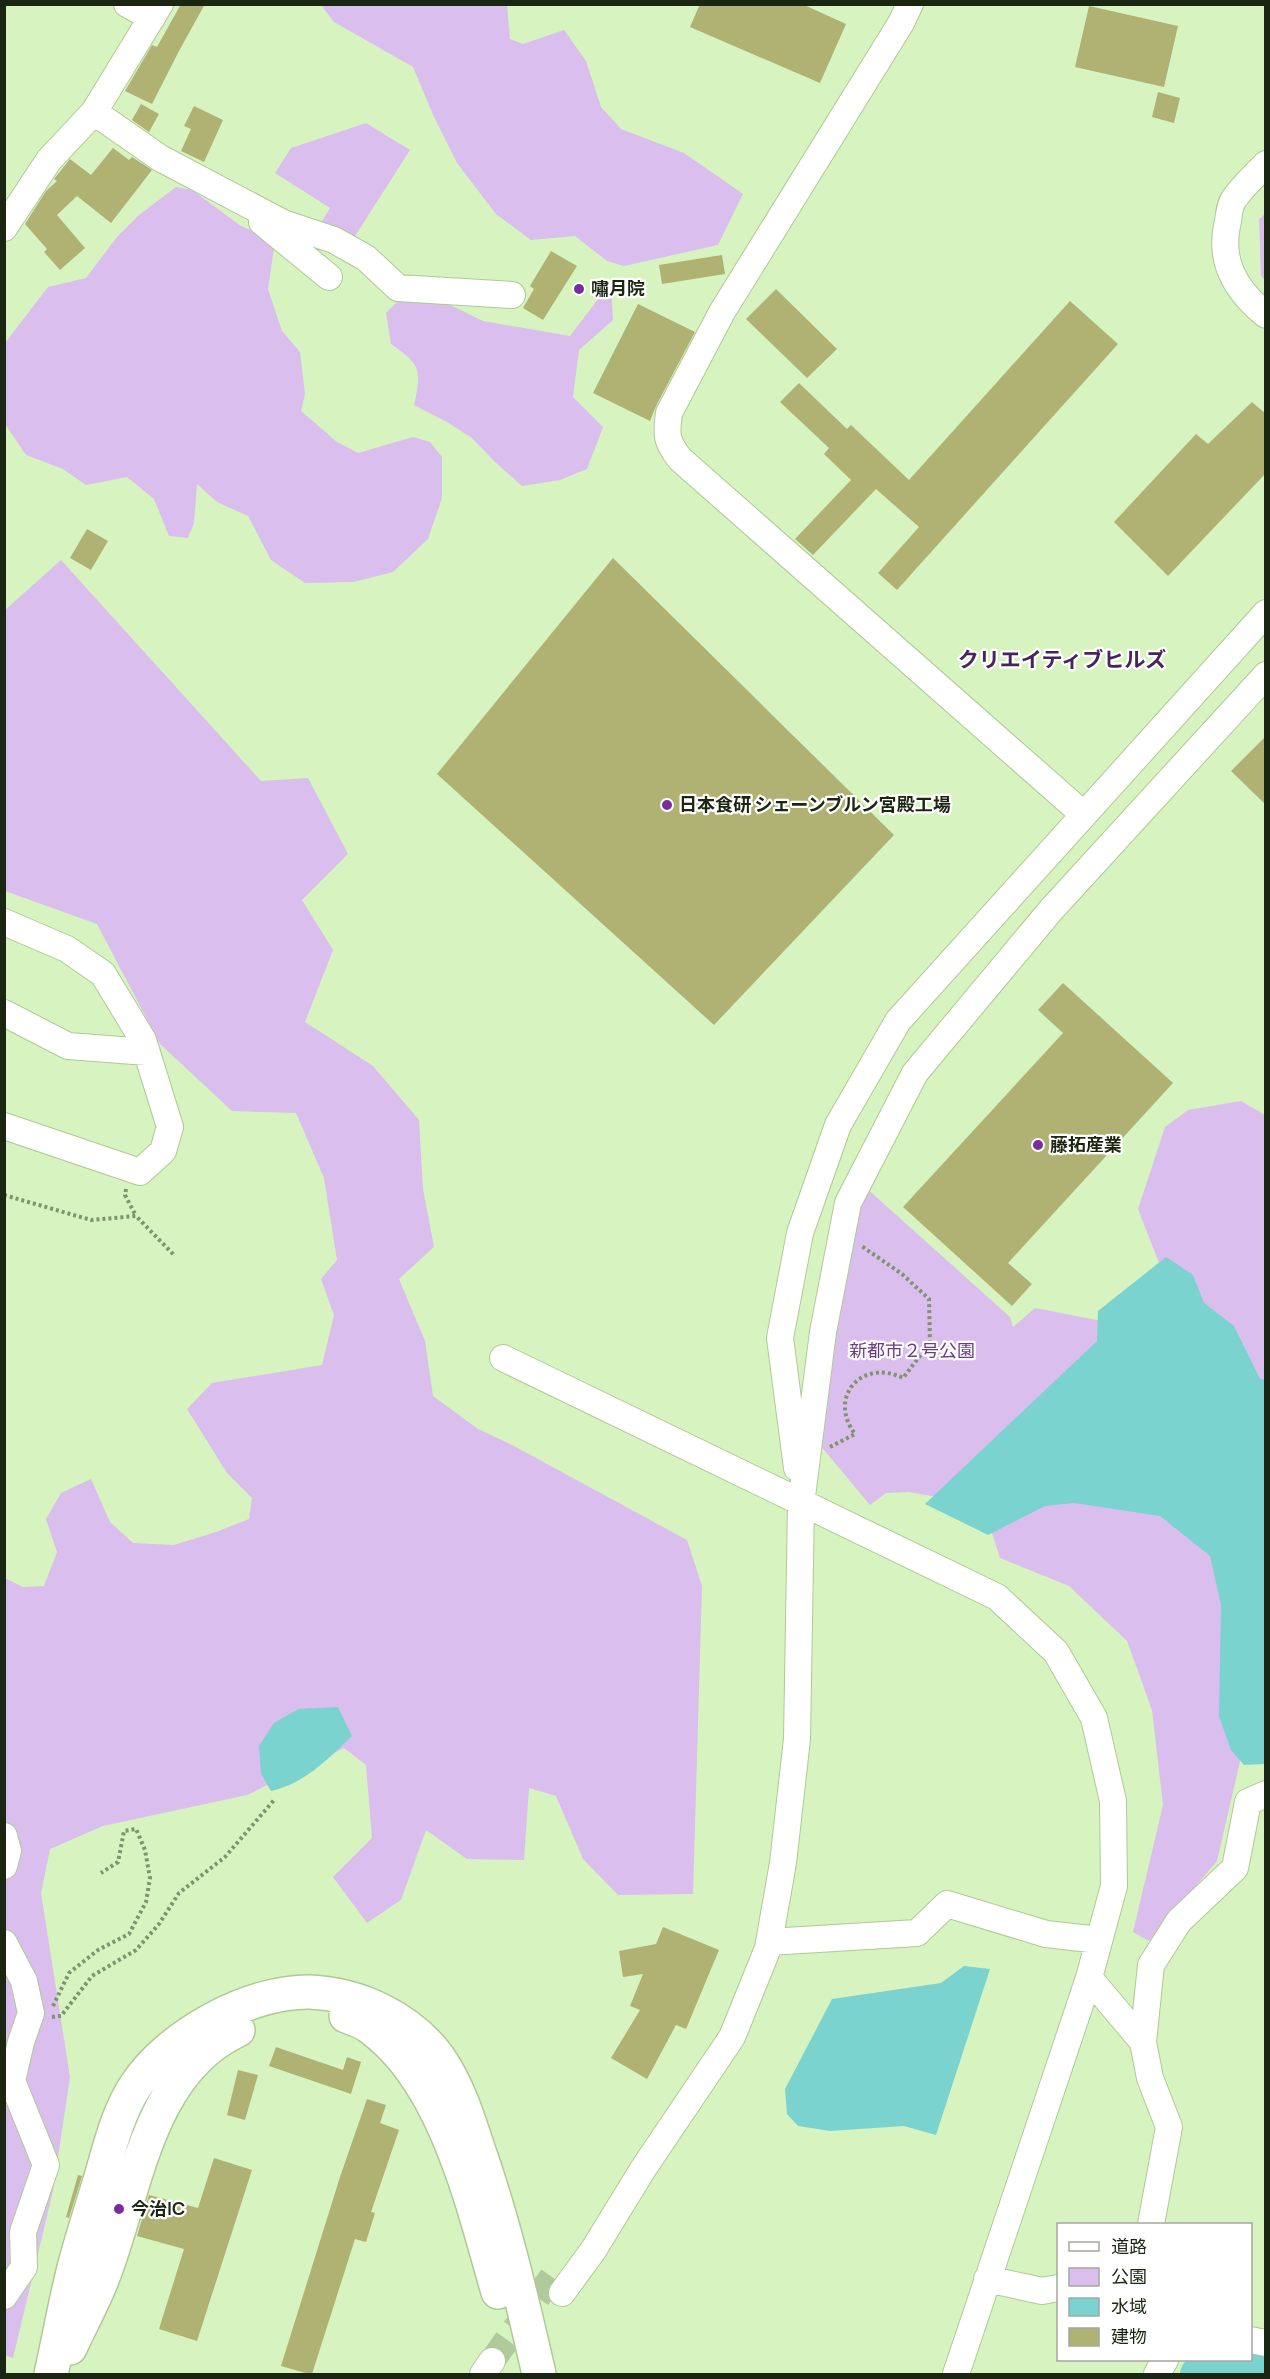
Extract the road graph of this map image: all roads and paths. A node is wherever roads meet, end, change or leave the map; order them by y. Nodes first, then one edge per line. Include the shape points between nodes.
1 (127, 4) edge
2 (910, 4) edge
3 (156, 11) edge
4 (94, 112) junction
5 (1266, 164) edge
6 (246, 204) junction
7 (4, 228) edge
8 (329, 277) dead end
9 (512, 295) dead end
10 (1266, 315) edge
11 (1266, 613) edge
12 (1266, 675) edge
13 (1083, 814) junction
14 (4, 922) edge
15 (4, 1013) edge
16 (147, 1052) junction
17 (4, 1126) edge
18 (4, 1195) edge
19 (842, 1233) junction
20 (174, 1255) dead end
21 (503, 1358) dead end
22 (807, 1459) junction
23 (801, 1504) junction
24 (1266, 1794) edge
25 (275, 1799) dead end
26 (4, 1836) edge
27 (4, 1866) edge
28 (101, 1872) dead end
29 (1099, 1940) junction
30 (769, 1942) junction
31 (4, 1943) edge
32 (1089, 1978) junction
33 (29, 2017) junction
34 (1143, 2043) junction
35 (1151, 2223) edge
36 (987, 2279) junction
37 (557, 2285) tunnel mouth
38 (1057, 2288) edge
39 (4, 2296) edge
40 (51, 2374) edge
41 (58, 2374) edge
42 (523, 2374) edge
43 (539, 2374) edge
44 (956, 2374) edge

1 - 3 street
2 - 13 street via 722,312 669,413 669,444 680,459
3 - 4 street
4 - 6 street via 160,158
4 - 7 street via 49,160
5 - 10 street via 1232,200 1225,240 1225,260 1234,279 1251,303
6 - 8 street via 247,212
6 - 9 street via 283,223 334,240 366,258 398,288
11 - 13 street
12 - 19 street via 1051,910 915,1073 848,1203
13 - 23 street via 898,1021 838,1125 800,1233 780,1338
14 - 16 street via 67,949 104,974
15 - 16 street via 68,1046
16 - 17 street via 170,1127 162,1151 140,1172
18 - 20 path via 91,1220 135,1216
19 - 22 street via 823,1332
19 - 22 path via 902,1274 929,1299 930,1342 903,1378 891,1372 872,1373 854,1381 845,1411 855,1434
21 - 23 street
22 - 23 street
23 - 29 street via 997,1597 1056,1652 1094,1718 1113,1801 1114,1886
23 - 30 street via 797,1739 783,1863
24 - 34 street via 1248,1802 1235,1868 1179,1921 1151,1965
25 - 33 path via 225,1857 179,1893 136,1950 92,1976 61,2016
26 - 27 street via 8,1851
28 - 33 path via 118,1862 124,1831 136,1829 150,1878 146,1902 129,1934 98,1950 69,1973 50,2010
29 - 30 street via 1046,1934 946,1904 918,1933
29 - 32 street
30 - 37 street via 732,2037 594,2249
31 - 33 street via 24,1982
32 - 34 street
32 - 36 street
33 - 39 street via 12,2081 46,2165 23,2232 24,2267
34 - 35 street via 1150,2078 1169,2127
36 - 38 street via 1042,2291
36 - 44 street
40 - 43 highway via 74,2268 116,2126 136,2085 159,2058 187,2036 261,1998 292,1992 350,1998 375,2007 405,2025 438,2058 455,2087 493,2191
41 - 42 highway via 104,2276 148,2136 184,2075 203,2053 230,2034 267,2016 296,2011 345,2016 370,2026 414,2071 450,2141

